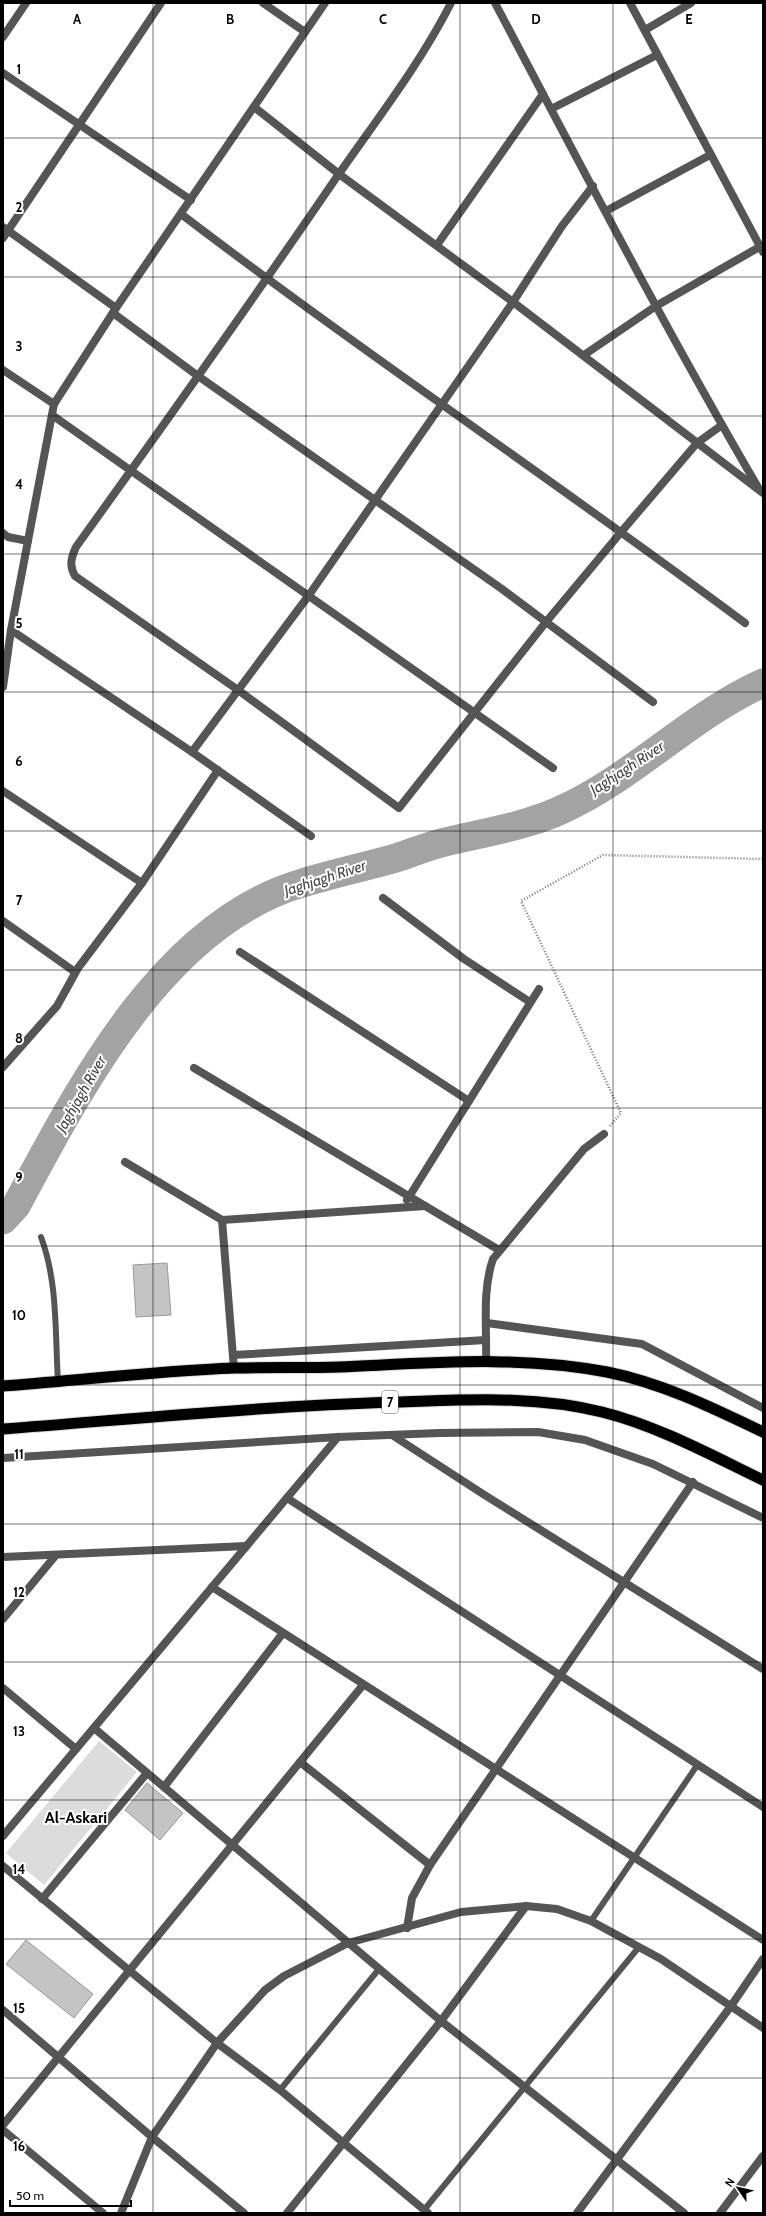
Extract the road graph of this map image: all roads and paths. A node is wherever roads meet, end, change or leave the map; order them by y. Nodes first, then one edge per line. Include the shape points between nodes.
1 (26, 3) edge
2 (161, 3) edge
3 (264, 3) edge
4 (325, 3) edge
5 (451, 3) edge
6 (494, 3) edge
7 (630, 3) edge
8 (691, 3) edge
9 (644, 30) junction
10 (305, 32) junction
11 (3, 37) edge
12 (657, 55) junction
13 (3, 73) edge
14 (543, 94) junction
15 (254, 107) junction
16 (551, 109) junction
17 (79, 125) junction
18 (710, 155) junction
19 (339, 174) junction
20 (593, 186) junction
21 (191, 200) junction
22 (606, 211) junction
23 (181, 214) junction
24 (6, 229) edge
25 (3, 238) edge
26 (437, 245) junction
27 (762, 248) edge
28 (267, 280) junction
29 (513, 302) junction
30 (656, 306) junction
31 (114, 310) junction
32 (584, 355) junction
33 (3, 370) edge
34 (198, 376) junction
35 (54, 404) junction
36 (442, 404) junction
37 (52, 415) junction
38 (722, 425) junction
39 (697, 443) junction
40 (131, 471) junction
41 (762, 492) edge
42 (375, 501) junction
43 (622, 531) junction
44 (3, 533) edge
45 (28, 541) junction
46 (309, 595) junction
47 (546, 622) junction
48 (744, 623) dead end
49 (11, 630) junction
50 (6, 643) edge
51 (3, 687) edge
52 (238, 690) junction
53 (653, 702) dead end
54 (475, 712) junction
55 (192, 752) junction
56 (553, 768) dead end
57 (218, 770) junction
58 (3, 791) edge
59 (311, 836) dead end
60 (763, 859) edge
61 (142, 884) junction
62 (384, 898) dead end
63 (3, 921) edge
64 (240, 952) dead end
65 (75, 972) junction
66 (539, 989) dead end
67 (530, 1002) junction
68 (3, 1067) edge
69 (194, 1068) dead end
70 (469, 1101) junction
71 (604, 1134) joint
72 (125, 1162) dead end
73 (409, 1197) junction
74 (425, 1206) junction
75 (402, 1208) junction
76 (222, 1220) junction
77 (41, 1237) dead end
78 (499, 1250) junction
79 (487, 1323) junction
80 (486, 1340) junction
81 (233, 1355) junction
82 (486, 1361) junction
83 (234, 1368) junction
84 (58, 1382) junction
85 (3, 1386) edge
86 (763, 1408) edge
87 (3, 1428) edge
88 (763, 1432) edge
89 (392, 1435) junction
90 (338, 1437) junction
91 (3, 1458) edge
92 (763, 1480) edge
93 (693, 1482) junction
94 (287, 1498) junction
95 (763, 1518) edge
96 (246, 1546) junction
97 (56, 1555) junction
98 (3, 1557) edge
99 (624, 1582) junction
100 (212, 1587) junction
101 (3, 1619) edge
102 (283, 1633) junction
103 (763, 1669) edge
104 (561, 1675) junction
105 (362, 1685) junction
106 (3, 1688) edge
107 (94, 1728) junction
108 (76, 1749) junction
109 (300, 1762) junction
110 (698, 1764) junction
111 (496, 1768) junction
112 (147, 1773) junction
113 (164, 1788) junction
114 (763, 1807) edge
115 (3, 1836) edge
116 (232, 1845) junction
117 (634, 1858) junction
118 (430, 1865) junction
119 (3, 1866) edge
120 (42, 1899) junction
121 (526, 1906) junction
122 (591, 1921) junction
123 (407, 1928) junction
124 (763, 1940) edge
125 (348, 1943) junction
126 (638, 1947) junction
127 (763, 1959) edge
128 (379, 1969) junction
129 (130, 1971) junction
130 (731, 2006) junction
131 (3, 2010) edge
132 (441, 2021) junction
133 (763, 2028) edge
134 (217, 2043) junction
135 (59, 2058) junction
136 (524, 2087) junction
137 (280, 2090) junction
138 (3, 2125) edge
139 (3, 2130) edge
140 (152, 2137) junction
141 (343, 2143) junction
142 (762, 2160) edge
143 (617, 2161) junction
144 (426, 2211) edge
145 (103, 2213) edge
146 (121, 2213) edge
147 (244, 2213) edge
148 (287, 2213) edge
149 (577, 2213) edge
150 (684, 2213) edge
151 (720, 2213) edge

1 - 11 street
2 - 17 street
3 - 10 street
4 - 10 street
5 - 19 street via 430,39
6 - 14 street
7 - 9 street
8 - 9 street
9 - 12 street
10 - 15 street
12 - 16 street
12 - 18 street
13 - 17 street
14 - 16 street
14 - 26 street
15 - 19 street
15 - 21 street
16 - 20 street
17 - 21 street
17 - 24 street
18 - 22 street
18 - 27 street
19 - 26 street
19 - 28 street
20 - 22 street
20 - 29 street via 562,226
21 - 23 street
22 - 30 street
23 - 28 street
23 - 31 street
24 - 25 street
24 - 31 street
26 - 29 street
27 - 30 street
28 - 34 street
28 - 36 street
29 - 32 street
29 - 36 street
30 - 32 street
30 - 38 street
31 - 34 street
31 - 35 street
32 - 39 street
33 - 35 street
34 - 40 street
34 - 42 street
35 - 37 street
36 - 42 street
36 - 43 street
37 - 40 street
37 - 45 street
38 - 39 street
38 - 41 street
39 - 41 street
39 - 43 street
40 - 46 street
40 - 52 street via 76,548 71,561 72,571 82,583
42 - 46 street
42 - 47 street
43 - 47 street
43 - 48 street
44 - 45 street via 8,537
45 - 49 street
46 - 52 street
46 - 54 street
47 - 53 street
47 - 54 street
49 - 50 street
49 - 55 street
50 - 51 street
52 - 54 street via 399,808
52 - 55 street
54 - 56 street
55 - 57 street
57 - 59 street
57 - 61 street
58 - 61 street
60 - 71 path via 603,855 521,901 621,1113
61 - 65 street
62 - 67 street via 464,959
63 - 65 street
64 - 70 street
65 - 68 street via 56,1006
66 - 67 street
67 - 70 street
69 - 73 street
70 - 73 street
71 - 78 street via 584,1149
72 - 76 street
73 - 74 street
73 - 75 street
74 - 75 street
74 - 78 street
75 - 76 street
76 - 81 street
77 - 84 lane via 52,1277
78 - 79 street via 490,1267
79 - 80 street
79 - 86 street via 642,1344
80 - 81 street
80 - 82 street
81 - 83 street
82 - 83 highway
82 - 88 highway via 547,1363 610,1373 683,1395
83 - 84 highway
84 - 85 highway
87 - 92 highway, 7 via 341,1404 542,1401 630,1420 675,1438
89 - 90 street
89 - 93 street via 507,1432 563,1435 613,1449
89 - 99 street
90 - 91 street
90 - 94 street
93 - 95 street
93 - 99 street
94 - 96 street
94 - 104 street
96 - 97 street
96 - 100 street
97 - 98 street
97 - 101 street
99 - 103 street
99 - 104 street
100 - 102 street
100 - 107 street
102 - 105 street
102 - 113 street
104 - 110 street
104 - 111 street
105 - 109 street
105 - 111 street
106 - 108 street
107 - 108 street
107 - 112 street
108 - 115 street
109 - 116 street
109 - 118 street
110 - 114 street
110 - 117 lane
111 - 117 street
111 - 118 street
112 - 113 street
112 - 120 street
113 - 116 street
116 - 125 street
116 - 129 street
117 - 122 lane
117 - 124 street
118 - 123 street via 412,1898
119 - 120 street
120 - 129 street
121 - 122 street via 557,1909
121 - 123 street via 461,1912
121 - 132 street
122 - 126 street
123 - 125 street
125 - 128 street
125 - 134 street via 284,1976 265,1990
126 - 130 street via 661,1959
126 - 136 lane
127 - 130 street
128 - 132 street
128 - 137 lane
129 - 134 street
129 - 135 street
130 - 133 street
130 - 143 street
131 - 135 street
132 - 136 street
132 - 141 street
134 - 137 street
134 - 140 street
135 - 138 street
135 - 140 street
136 - 143 street
136 - 144 lane
137 - 141 street
139 - 145 street
140 - 146 street
140 - 147 street
141 - 144 street
141 - 148 street
142 - 151 street
143 - 149 street
143 - 150 street

